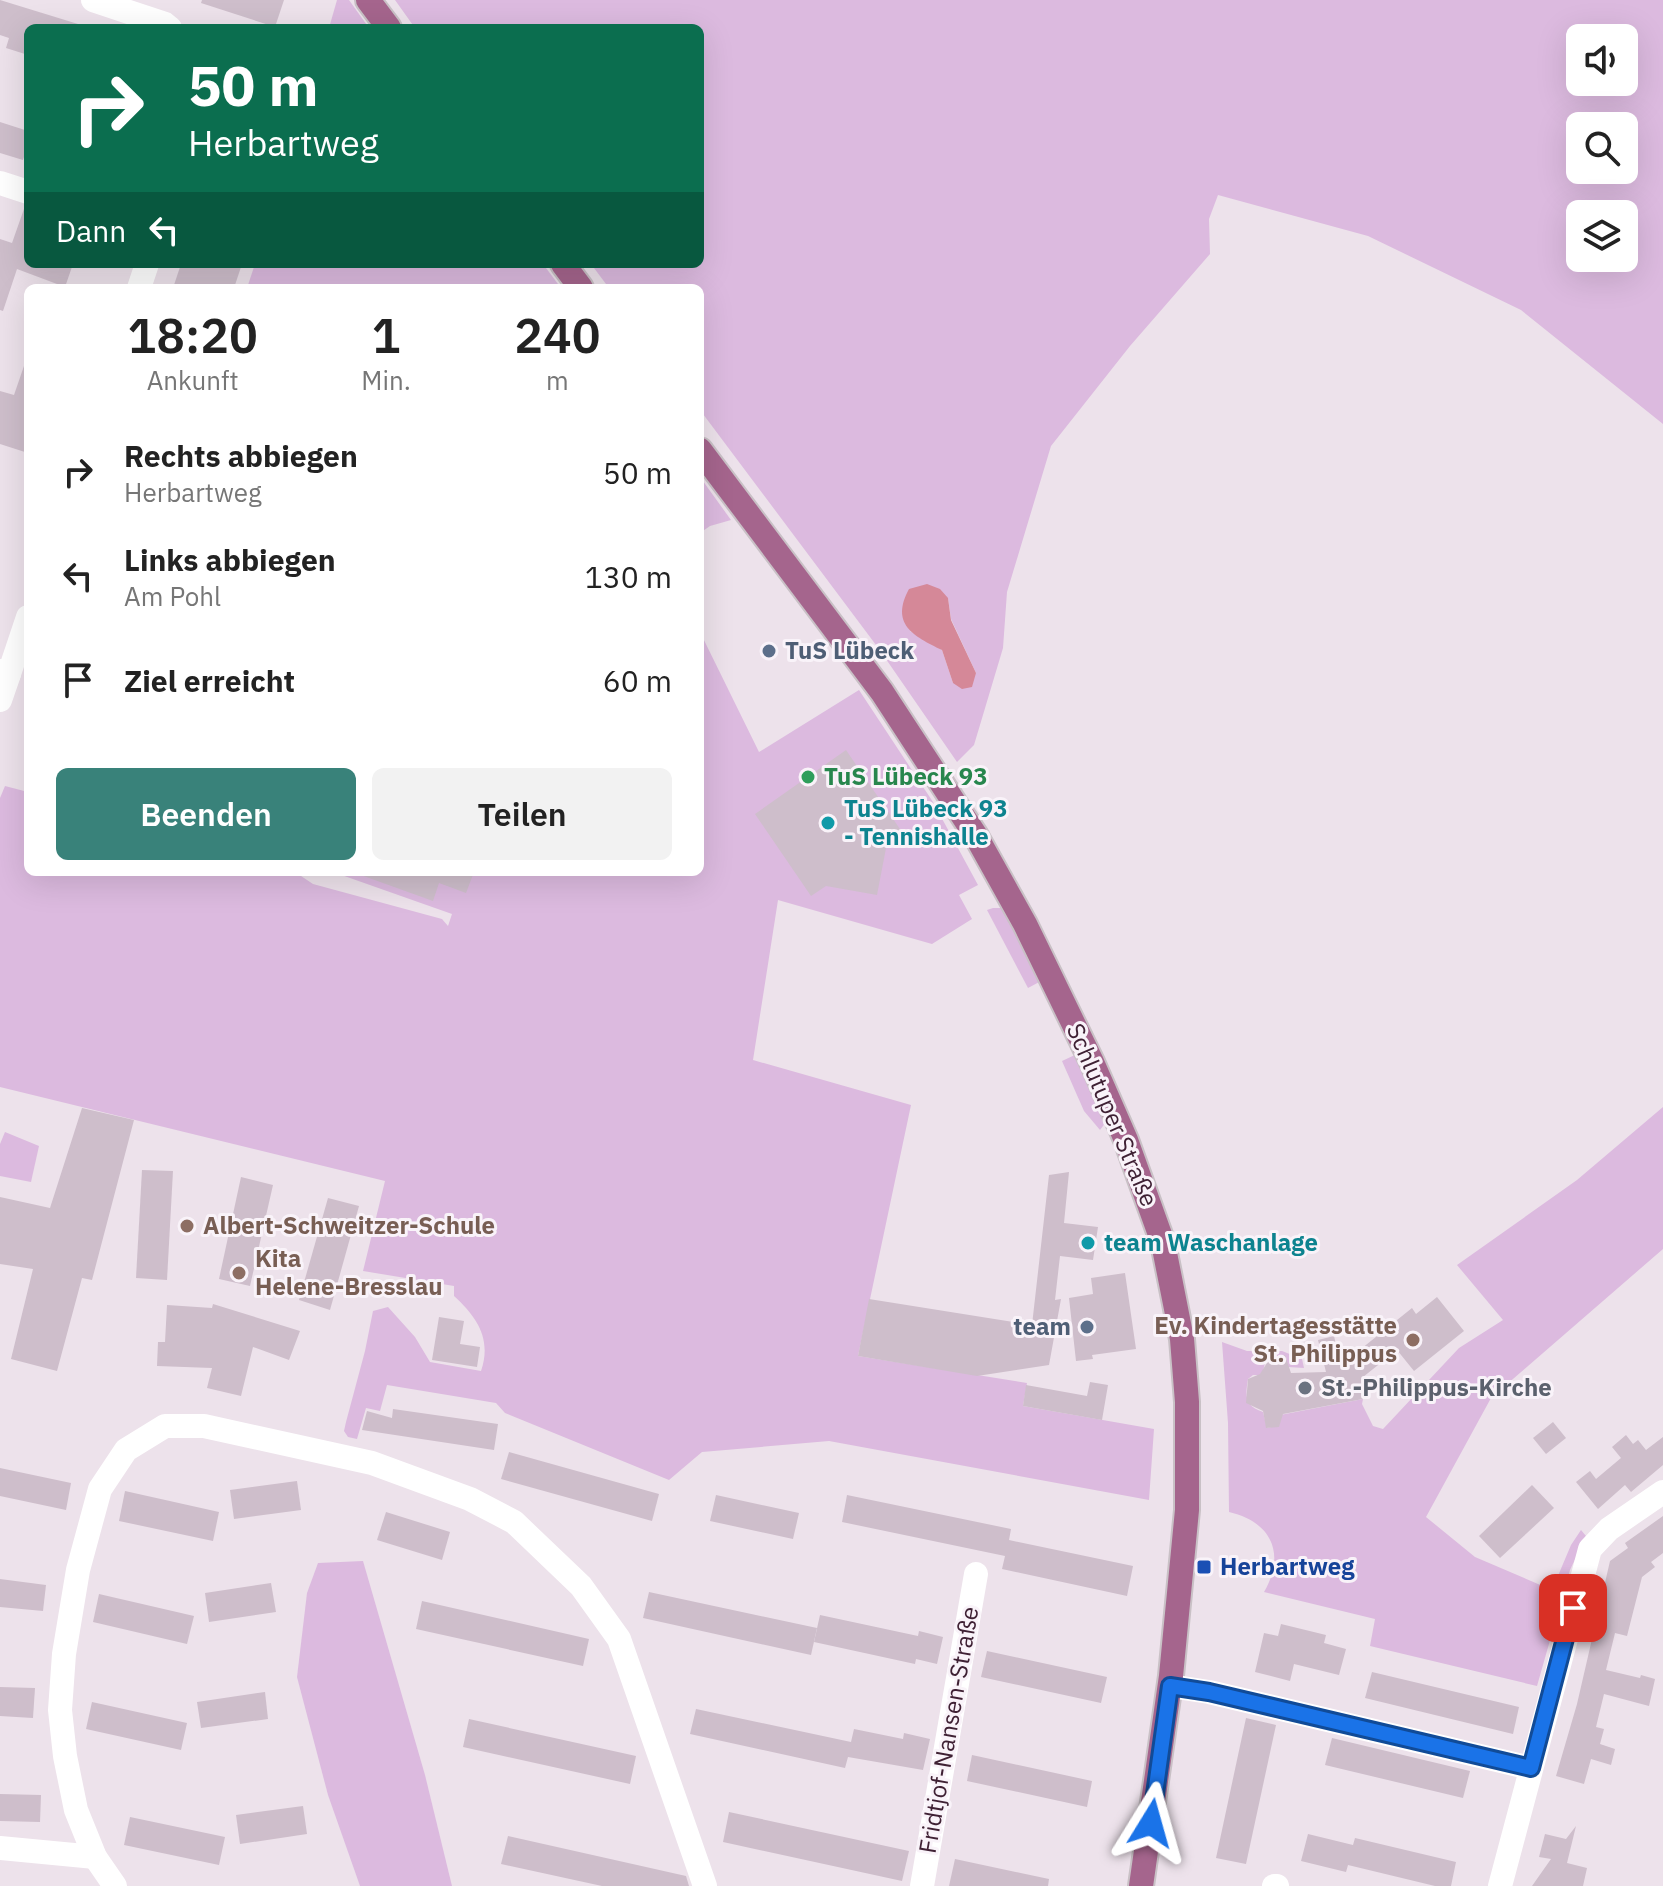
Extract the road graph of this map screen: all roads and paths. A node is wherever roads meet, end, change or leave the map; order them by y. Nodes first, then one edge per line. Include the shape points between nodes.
1 (93, 0) edge
2 (368, 0) edge
3 (165, 24) edge
4 (386, 24) edge
5 (0, 183) edge
6 (24, 191) edge
7 (704, 455) edge
8 (24, 626) edge
9 (4, 672) edge
10 (0, 700) edge
11 (1663, 1492) edge
12 (976, 1574) dead end
13 (1170, 1686) junction
14 (1531, 1768) junction
15 (0, 1848) edge
16 (95, 1857) junction
17 (115, 1886) edge
18 (705, 1886) edge
19 (922, 1886) edge
20 (1141, 1886) edge
21 (1500, 1886) edge

1 - 3 street
2 - 4 main road
5 - 6 street
7 - 13 main road, Schlutuper Straße via 882,692 976,836 1056,984 1145,1189 1174,1294 1187,1402 1187,1510
8 - 9 street
9 - 10 street
11 - 14 street via 1609,1529 1590,1549
12 - 19 street, Fridtjof-Nansen-Straße
13 - 14 street
13 - 20 main road, Schlutuper Straße
14 - 21 street
15 - 16 street
16 - 17 street
16 - 18 street via 76,1810 60,1710 78,1570 100,1489 126,1450 165,1426 204,1426 406,1473 514,1522 581,1586 619,1639

